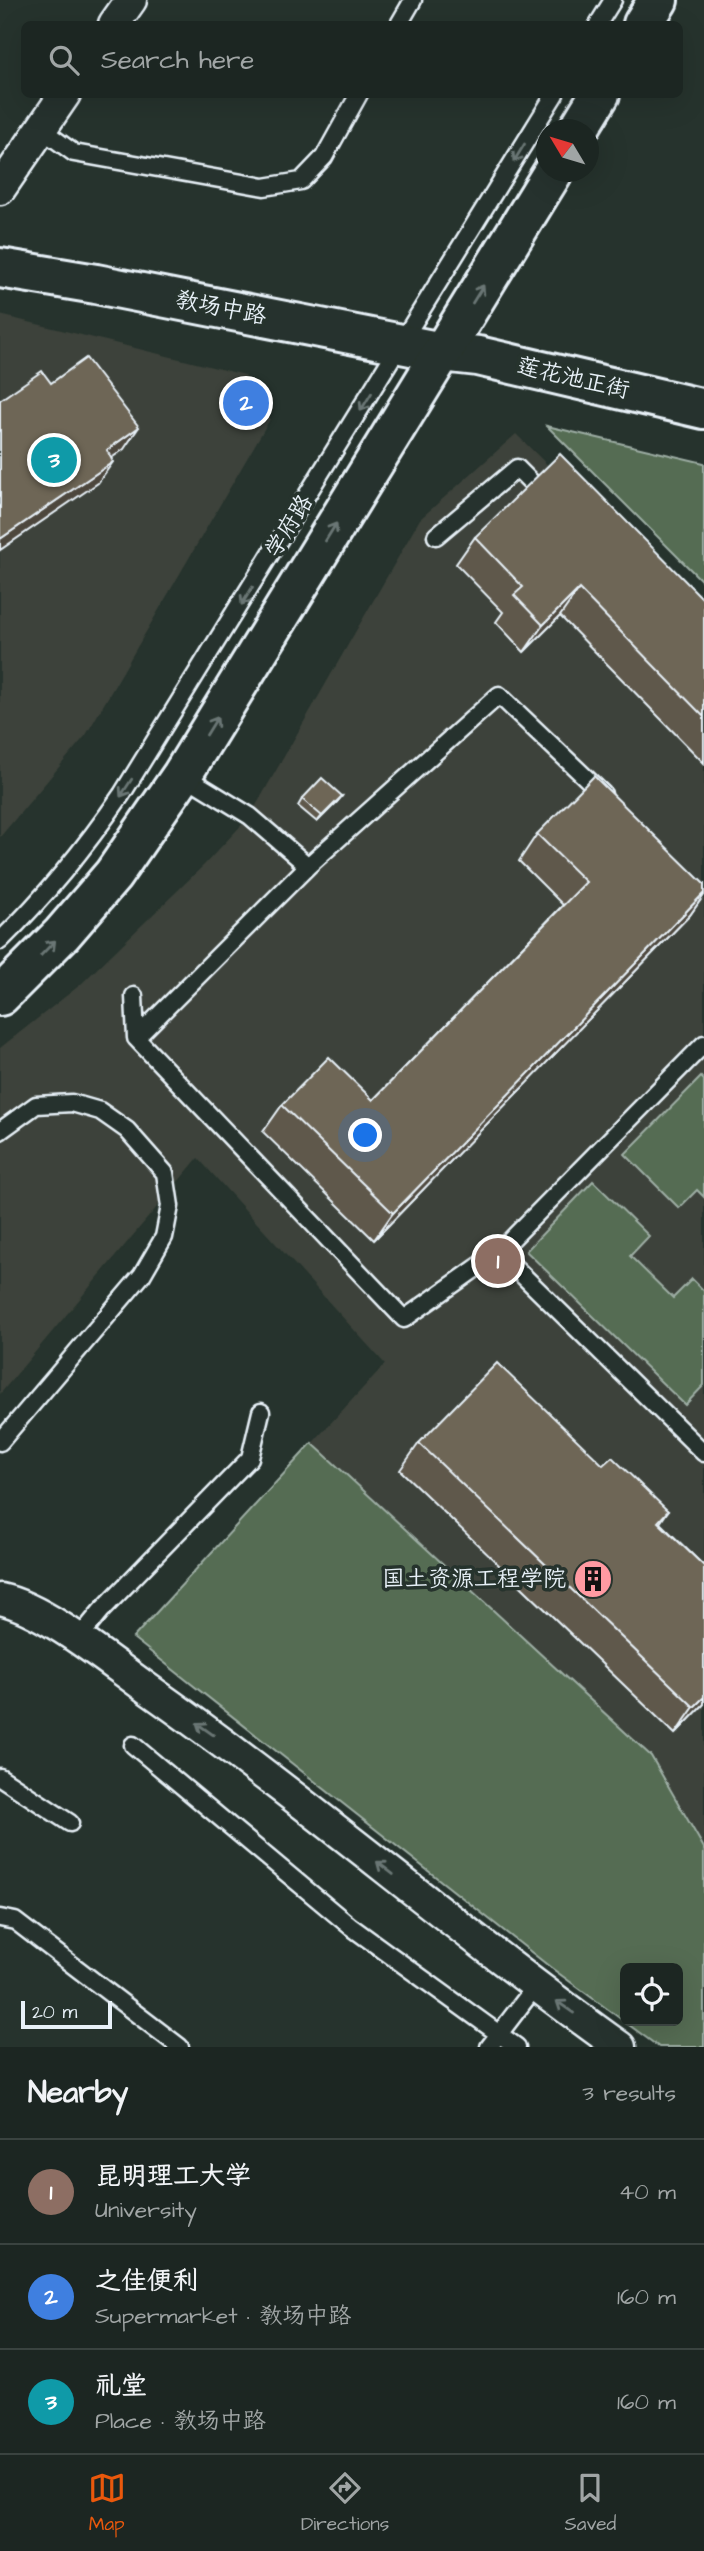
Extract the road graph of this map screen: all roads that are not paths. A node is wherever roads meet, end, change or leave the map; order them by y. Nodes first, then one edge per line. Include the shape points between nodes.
1 (131, 0) edge
2 (413, 0) edge
3 (613, 0) edge
4 (658, 0) edge
5 (116, 21) edge
6 (401, 21) edge
7 (600, 21) edge
8 (645, 21) edge
9 (62, 98) edge
10 (357, 98) edge
11 (553, 98) edge
12 (598, 98) edge
13 (585, 119) edge
14 (41, 129) junction
15 (547, 182) edge
16 (0, 189) edge
17 (0, 268) edge
18 (402, 344) junction
19 (442, 352) junction
20 (704, 409) edge
21 (556, 507) edge
22 (436, 536) dead end
23 (182, 775) junction
24 (616, 806) edge
25 (308, 866) junction
26 (0, 941) edge
27 (0, 996) edge
28 (134, 996) dead end
29 (136, 1038) junction
30 (704, 1044) edge
31 (0, 1132) edge
32 (499, 1252) junction
33 (261, 1412) dead end
34 (0, 1442) edge
35 (704, 1453) edge
36 (0, 1599) edge
37 (78, 1639) junction
38 (133, 1745) dead end
39 (0, 1777) edge
40 (70, 1823) dead end
41 (0, 1918) edge
42 (536, 1987) junction
43 (499, 2034) junction
44 (180, 2047) edge
45 (489, 2047) edge
46 (517, 2047) edge
47 (620, 2047) edge

1 - 5 street
2 - 6 lane
3 - 7 lane
4 - 8 main road
9 - 14 street
10 - 14 lane via 324,157 301,181 264,187 74,153
11 -> 18 lane, 学府路
12 - 13 main road
14 - 16 street
19 -> 15 main road, 学府路
17 - 18 main road, 教场中路
18 - 19 main road, 教场中路
18 -> 26 lane, 学府路 via 122,794 85,848
19 - 20 main road, 莲花池正街 via 478,356
23 -> 19 main road, 学府路
21 - 22 lane via 517,468
23 - 25 lane via 250,816
27 -> 23 main road, 学府路 via 113,875
24 - 25 lane via 499,695
25 - 29 lane
28 - 29 lane
29 - 32 lane via 404,1319
30 - 32 lane
31 - 34 lane via 36,1105 72,1103 100,1111 127,1130 164,1173 170,1206 163,1237 142,1275
32 - 35 lane
33 - 37 lane via 250,1458
36 - 37 street via 16,1602
42 -> 37 street via 224,1742
38 - 43 lane via 350,1926
39 - 40 lane
41 - 44 lane via 15,1920
42 - 43 lane
47 -> 42 street
43 - 45 lane
43 - 46 lane

